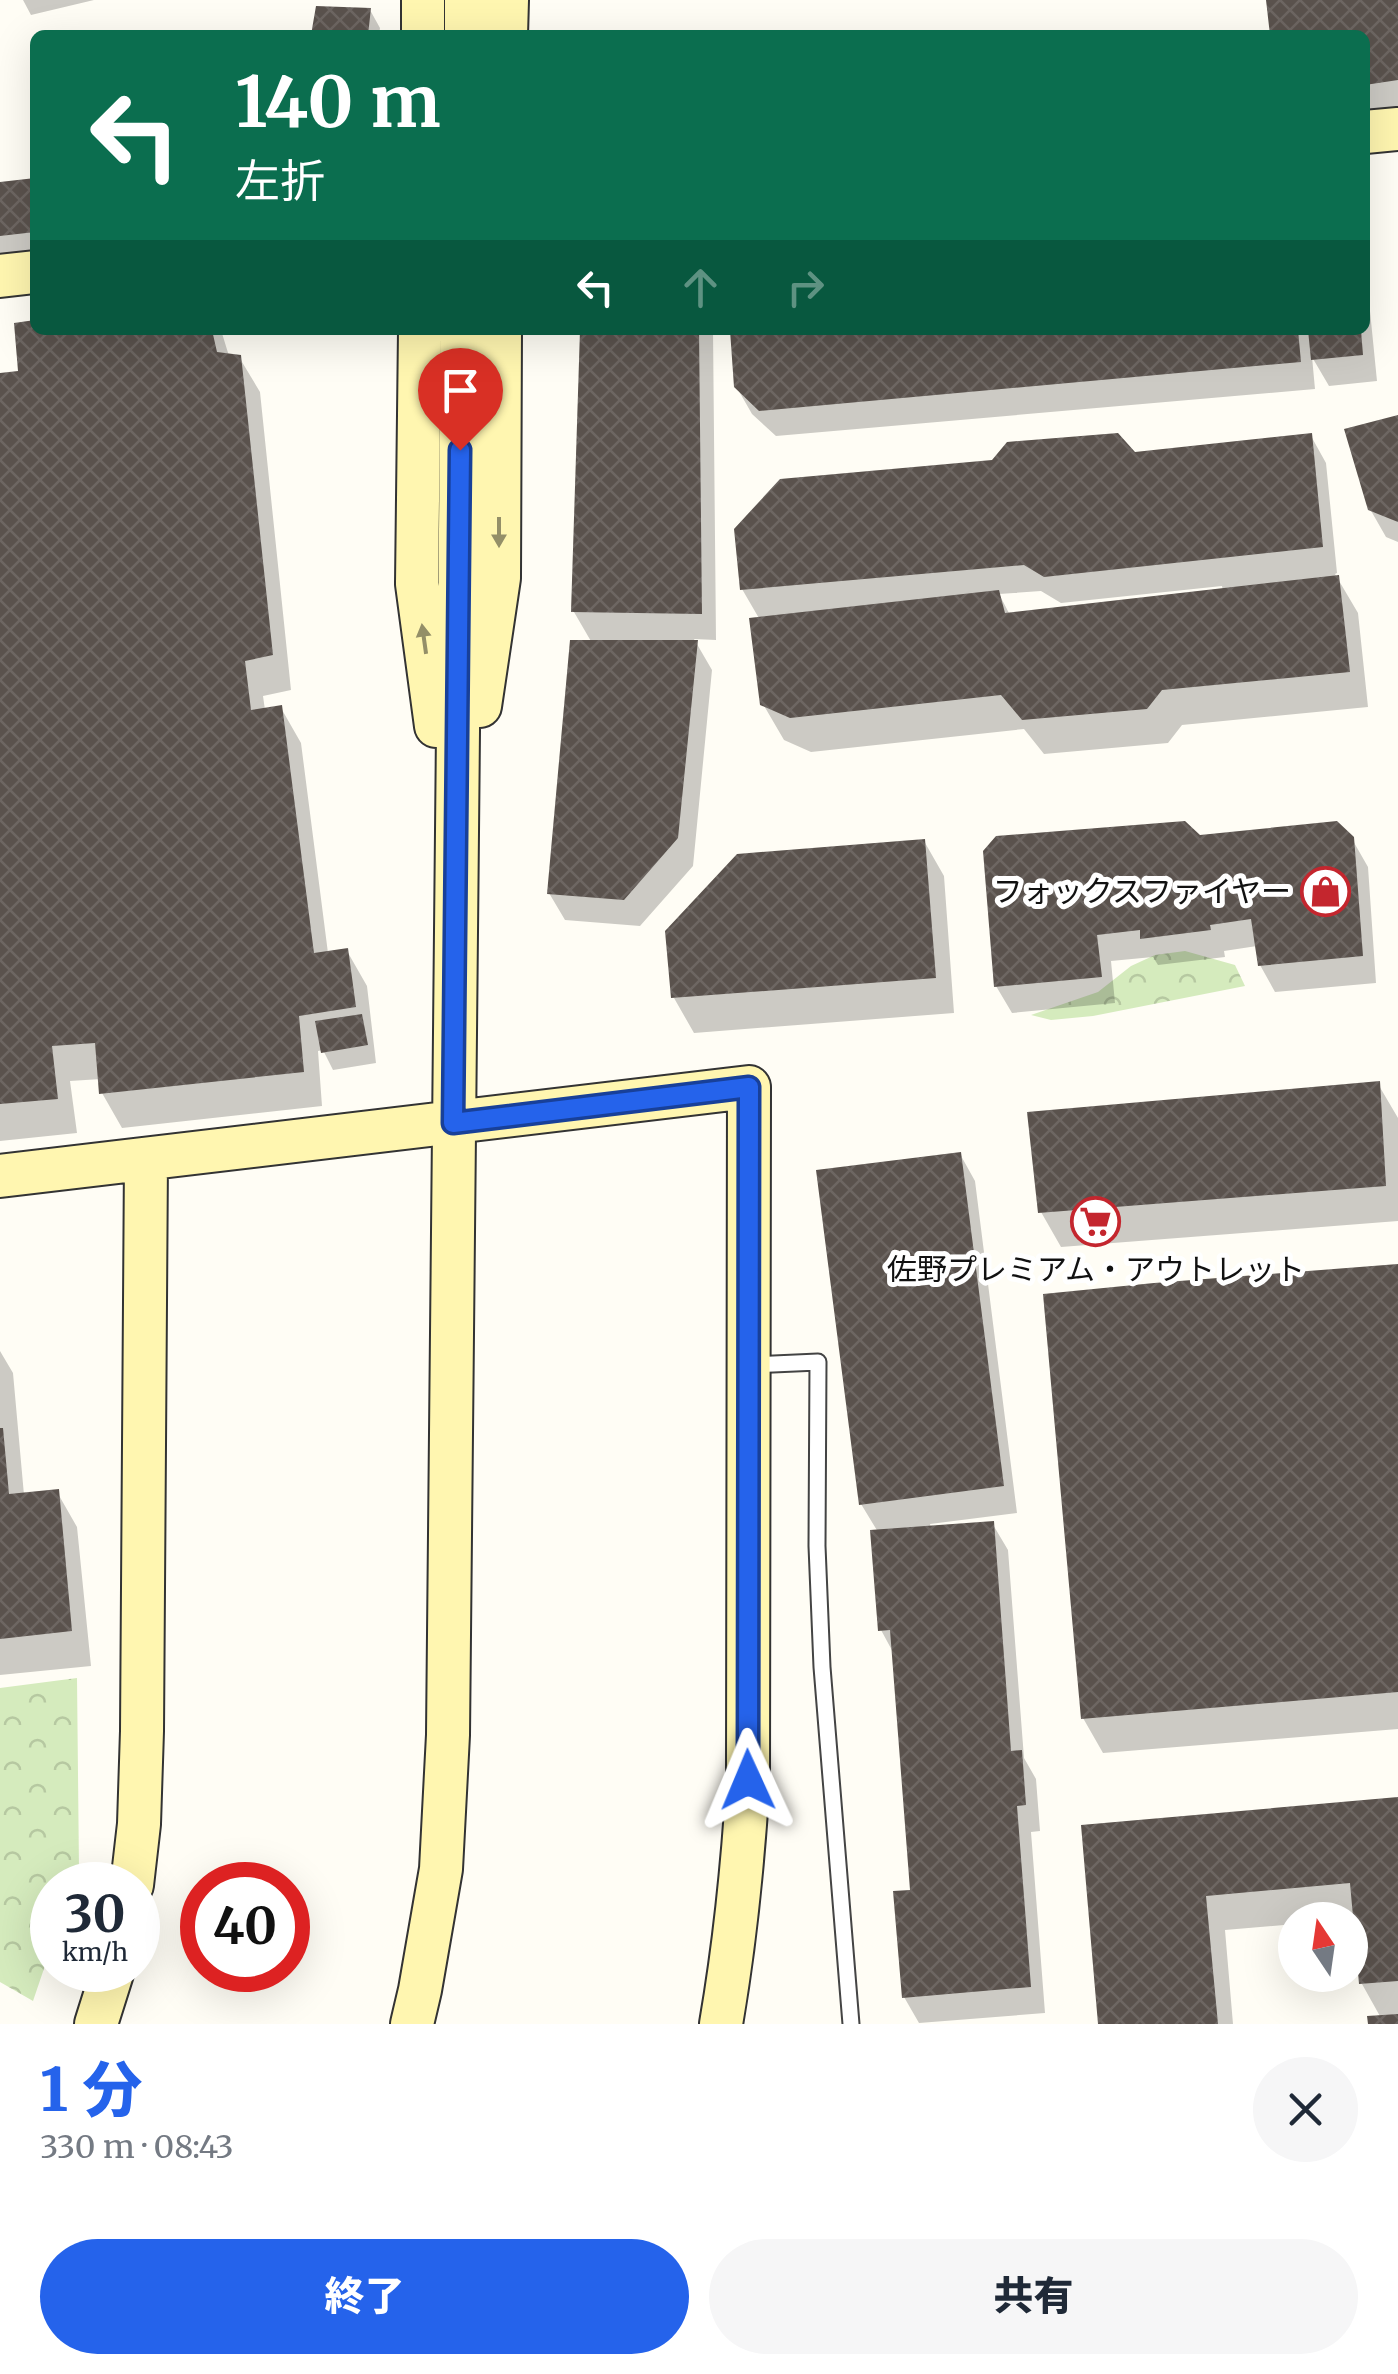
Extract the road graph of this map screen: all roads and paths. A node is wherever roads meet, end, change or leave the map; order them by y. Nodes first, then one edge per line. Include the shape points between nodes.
1 (423, 0) edge
2 (466, 0) edge
3 (507, 0) edge
4 (422, 30) edge
5 (466, 30) edge
6 (506, 30) edge
7 (1398, 128) edge
8 (1370, 131) edge
9 (30, 273) edge
10 (0, 276) edge
11 (420, 335) edge
12 (462, 335) edge
13 (500, 335) edge
14 (456, 875) junction
15 (453, 1123) junction
16 (146, 1158) junction
17 (0, 1176) edge
18 (750, 1364) junction
19 (135, 1862) edge
20 (106, 1992) edge
21 (96, 2024) edge
22 (412, 2024) edge
23 (721, 2024) edge
24 (851, 2024) edge

1 - 4 street
2 - 5 street
3 - 6 street
7 - 8 street
9 - 10 street
14 -> 11 street via 417,584
12 - 14 street
13 -> 14 street via 498,578
14 - 15 street
15 - 16 street
15 - 18 street via 749,1087
15 - 22 street via 448,1735 441,1868
16 - 17 street
16 - 19 street via 142,1730
18 - 23 street via 748,1780
18 - 24 lane via 818,1362 822,1667
20 - 21 street

